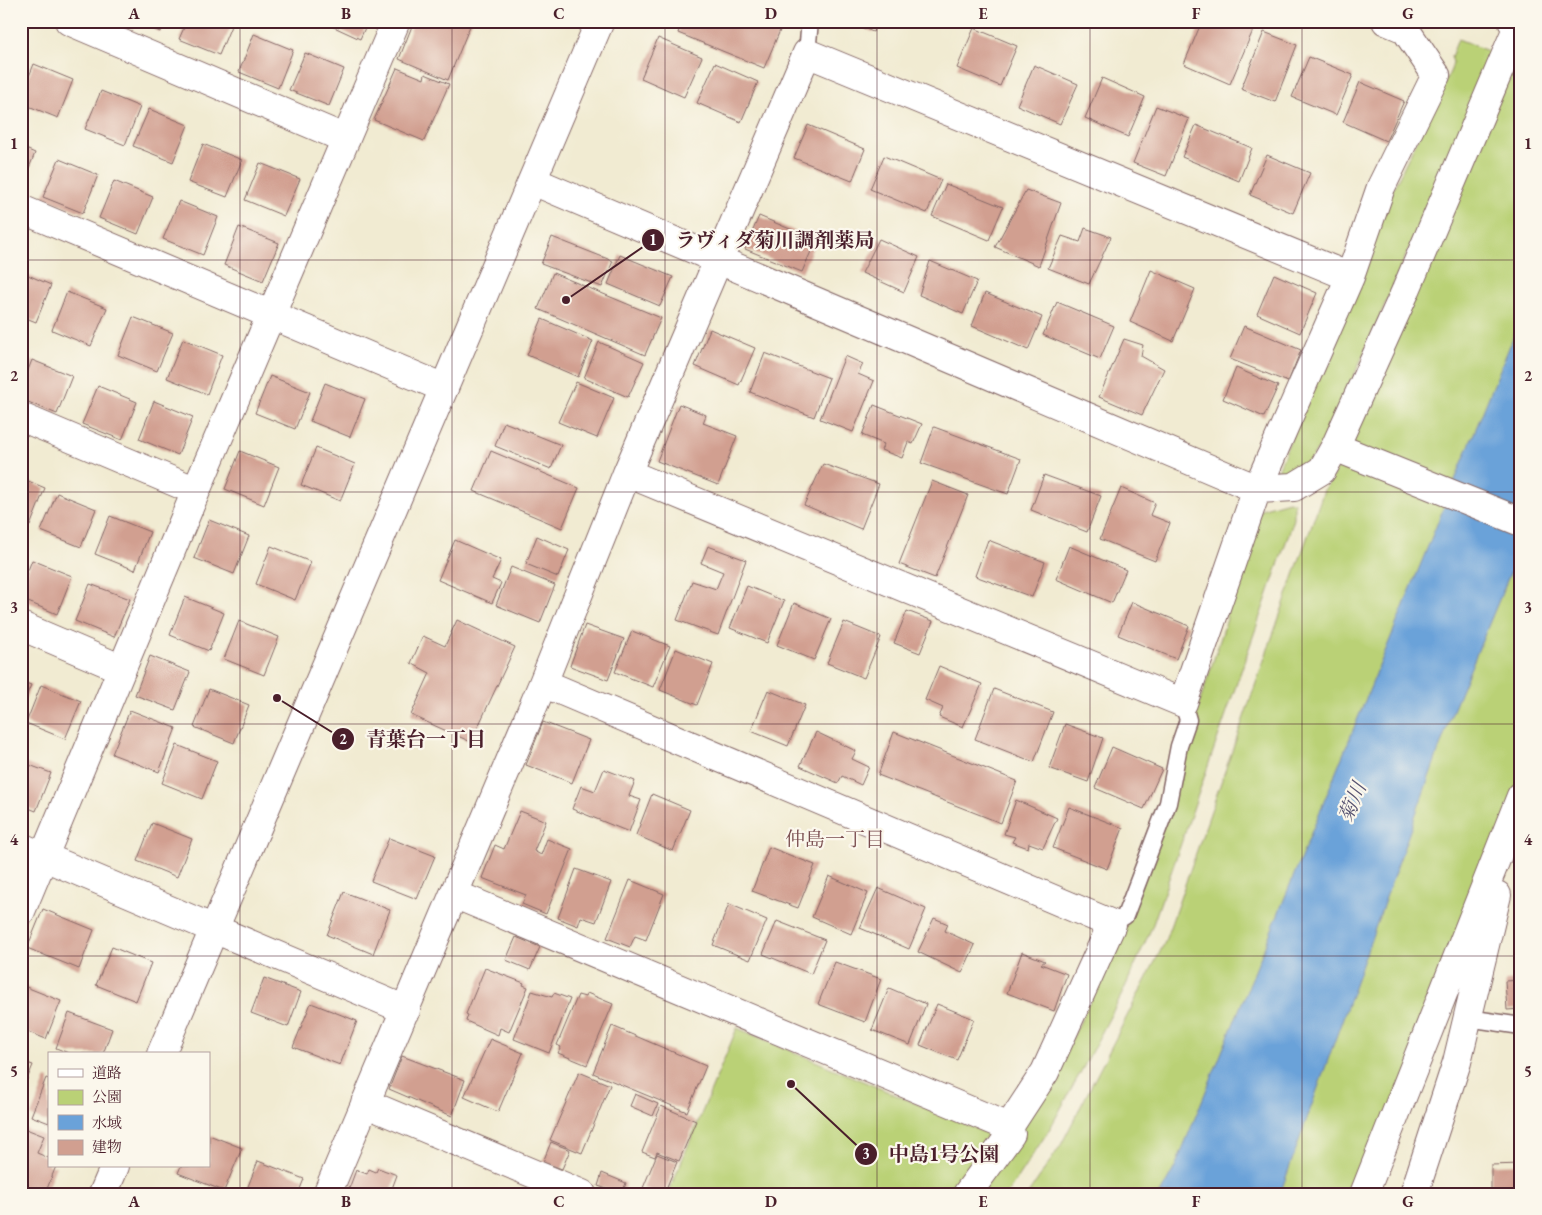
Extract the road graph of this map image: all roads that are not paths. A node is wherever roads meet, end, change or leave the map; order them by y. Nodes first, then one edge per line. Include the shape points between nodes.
1 (69, 21) edge
2 (396, 21) edge
3 (600, 21) edge
4 (810, 21) edge
5 (1386, 21) edge
6 (1518, 23) edge
7 (807, 53) junction
8 (346, 139) junction
9 (533, 181) junction
10 (21, 209) edge
11 (718, 259) junction
12 (1350, 277) junction
13 (271, 314) junction
14 (444, 388) junction
15 (21, 417) edge
16 (1340, 449) junction
17 (627, 473) junction
18 (1257, 489) junction
19 (196, 491) junction
20 (1521, 522) edge
21 (21, 626) edge
22 (122, 669) junction
23 (543, 682) junction
24 (1183, 703) junction
25 (1520, 800) edge
26 (33, 852) edge
27 (454, 894) junction
28 (21, 911) edge
29 (1112, 924) junction
30 (212, 928) junction
31 (406, 1010) junction
32 (1468, 1018) junction
33 (1521, 1026) edge
34 (162, 1052) edge
35 (365, 1103) junction
36 (1009, 1127) junction
37 (113, 1168) edge
38 (103, 1194) edge
39 (327, 1194) edge
40 (582, 1194) edge
41 (966, 1194) edge
42 (1364, 1194) edge
43 (1414, 1194) edge

1 - 8 street
2 - 8 street
3 - 9 street
4 - 7 lane
5 - 12 street via 1405,29 1436,75 1381,187
6 - 16 street
7 - 11 street
7 - 12 street
8 - 13 street
9 - 11 street
9 - 14 street
10 - 13 street
11 - 17 street
11 - 18 street
12 - 18 street
13 - 14 street
13 - 19 street
14 - 30 street
15 - 19 street
16 - 18 street via 1322,470 1294,487
16 - 20 street
17 - 23 street
17 - 24 street
18 - 24 street
19 - 22 street
21 - 22 street
22 - 26 street
23 - 27 street
23 - 29 street
24 - 29 lane via 1188,720 1179,746 1168,803 1125,916
25 - 32 street
25 - 42 street
26 - 28 street
26 - 30 street
27 - 31 street
27 - 36 street
29 - 36 street via 1045,1072
30 - 31 street
30 - 34 street
31 - 35 street
32 - 33 lane
32 - 43 street
35 - 39 street
35 - 40 street
36 - 41 street via 1011,1134
37 - 38 street

